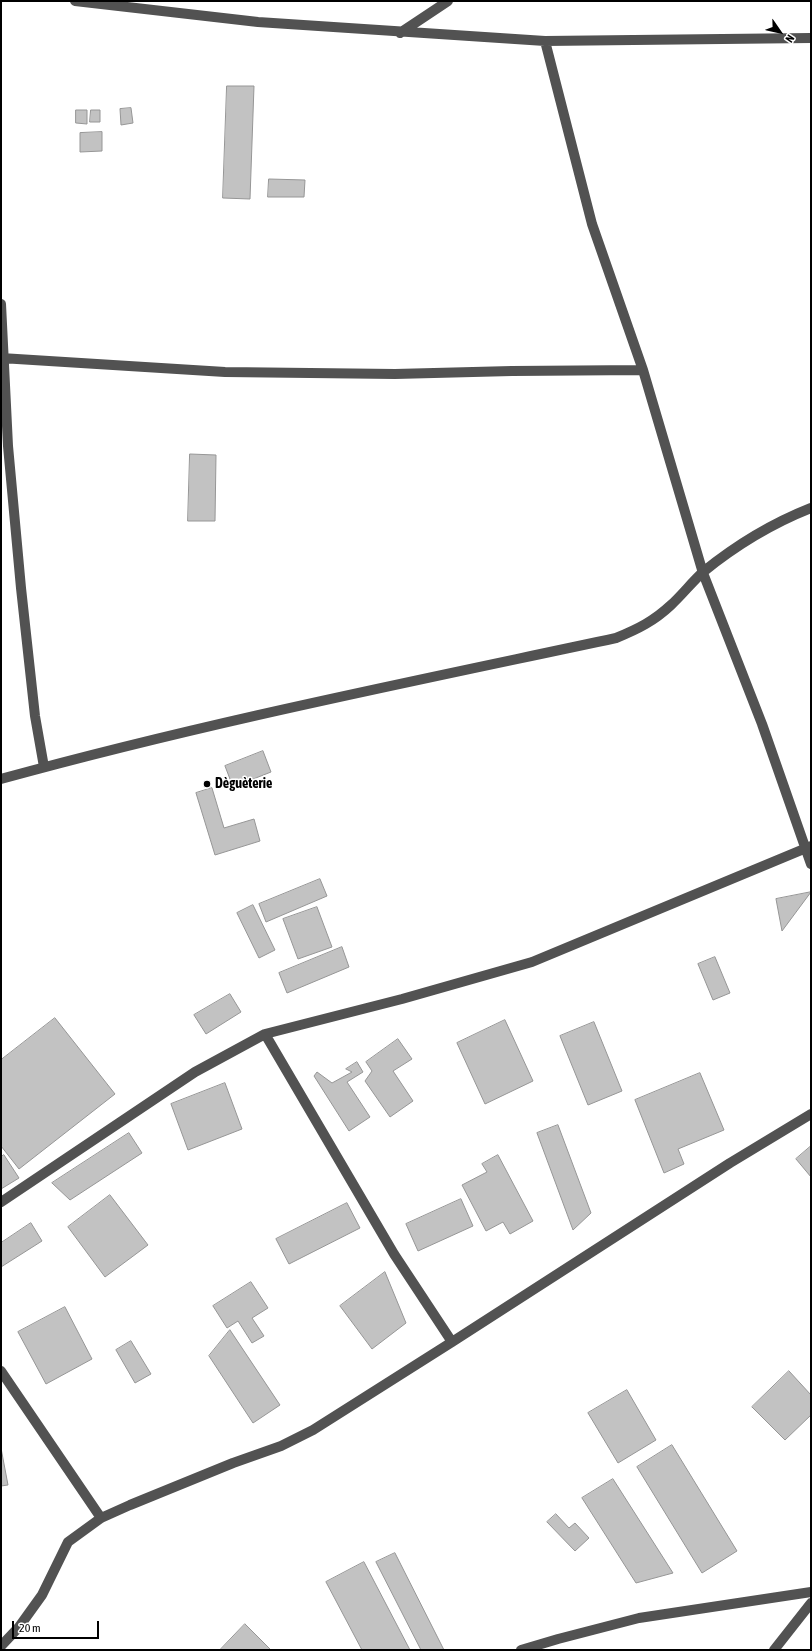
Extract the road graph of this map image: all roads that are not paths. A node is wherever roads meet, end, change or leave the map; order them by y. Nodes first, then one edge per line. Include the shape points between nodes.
1 (75, 1) edge
2 (448, 1) edge
3 (400, 33) junction
4 (811, 38) edge
5 (545, 41) junction
6 (1, 304) edge
7 (2, 358) edge
8 (643, 370) junction
9 (811, 508) edge
10 (703, 572) junction
11 (44, 767) junction
12 (1, 779) edge
13 (808, 847) edge
14 (811, 864) edge
15 (265, 1034) junction
16 (811, 1114) edge
17 (1, 1202) edge
18 (452, 1342) junction
19 (1, 1371) edge
20 (101, 1518) junction
21 (811, 1592) edge
22 (811, 1603) edge
23 (1, 1646) edge
24 (521, 1650) edge
25 (774, 1650) edge

1 - 3 street via 258,22
2 - 3 street
3 - 5 street
4 - 5 street
5 - 8 street via 592,224
6 - 7 street
7 - 8 street via 225,372 395,374
7 - 11 street via 21,588 35,716
8 - 10 street
9 - 10 street via 784,519 742,544
10 - 11 street via 671,606 644,627 616,638 256,715
10 - 13 street
11 - 12 street
13 - 14 street
13 - 15 street via 532,962
15 - 17 street via 195,1072
15 - 18 street via 394,1254
16 - 18 street via 730,1163
18 - 20 street via 313,1430 281,1446
19 - 20 street
20 - 23 street via 68,1542 42,1595 19,1627
21 - 24 street via 639,1618
22 - 25 street

